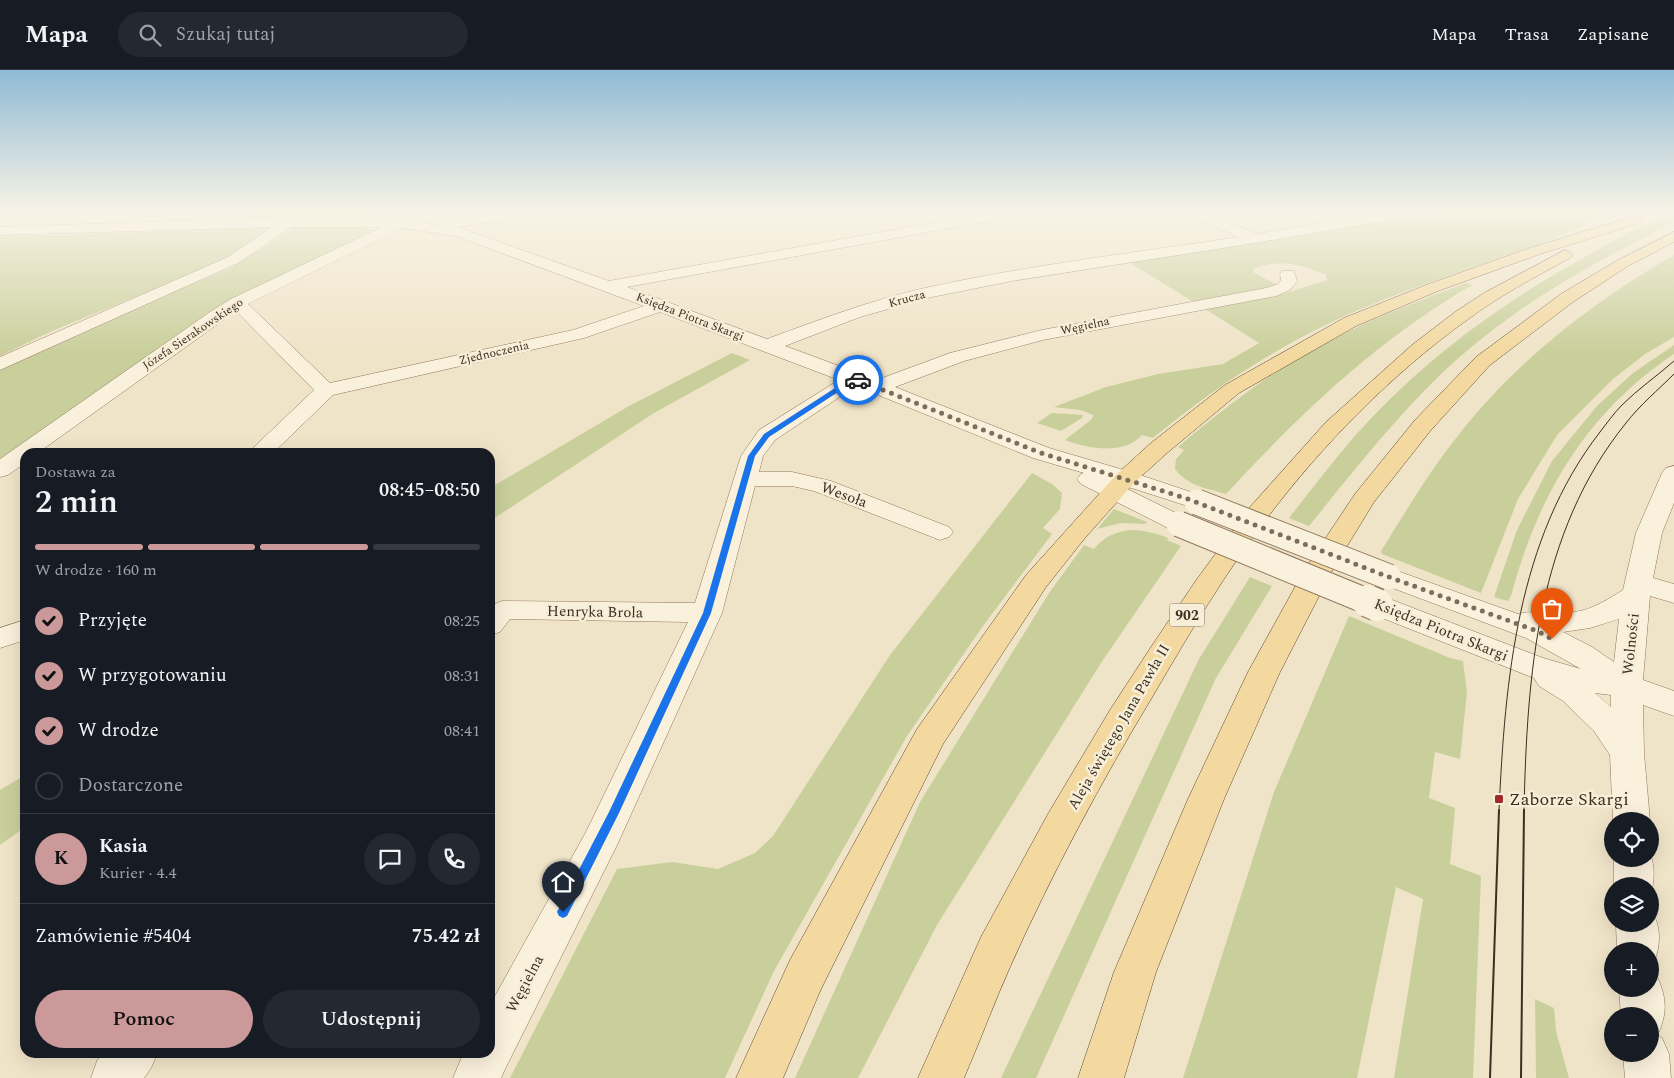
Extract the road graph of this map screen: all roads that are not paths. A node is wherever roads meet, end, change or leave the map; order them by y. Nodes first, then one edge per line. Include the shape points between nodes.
1 (233, 260) edge
2 (314, 260) edge
3 (538, 260) edge
4 (751, 260) edge
5 (1117, 260) edge
6 (1509, 260) edge
7 (1556, 260) edge
8 (1629, 260) edge
9 (1288, 274) dead end
10 (608, 286) junction
11 (237, 303) junction
12 (660, 306) junction
13 (767, 346) junction
14 (0, 364) edge
15 (866, 383) junction
16 (326, 390) junction
17 (32, 448) edge
18 (266, 448) edge
19 (20, 456) edge
20 (0, 470) edge
21 (745, 479) junction
22 (1119, 485) junction
23 (1671, 489) edge
24 (940, 532) dead end
25 (1637, 588) junction
26 (1674, 594) edge
27 (707, 613) junction
28 (1490, 615) junction
29 (495, 619) edge
30 (20, 632) edge
31 (0, 638) edge
32 (1532, 666) junction
33 (1627, 686) junction
34 (1674, 704) edge
35 (1627, 753) junction
36 (1630, 812) edge
37 (495, 1042) edge
38 (130, 1058) edge
39 (487, 1058) edge
40 (1647, 1062) edge
41 (114, 1078) edge
42 (476, 1078) edge
43 (759, 1078) edge
44 (941, 1078) edge
45 (1101, 1078) edge
46 (1648, 1078) edge

1 - 14 street
2 - 11 street, Józefa Sierakowskiego
3 - 10 street, Księdza Piotra Skargi
4 - 10 street
5 - 13 street, Krucza via 1012,276 925,294 854,313
6 - 22 main road via 1350,322 1232,389
7 - 44 main road, Aleja świętego Jana Pawła II / 902 via 1448,325 1381,381 1285,480 1238,540 1170,640 1094,768 1004,934
8 - 45 main road via 1567,298 1483,361 1423,425 1364,499 1319,569 1255,690 1135,972
9 - 15 street, Węgielna via 1289,281 1284,287 1270,292 1042,335
10 - 12 street, Księdza Piotra Skargi
11 - 16 street
11 - 17 street, Józefa Sierakowskiego
12 - 13 street, Księdza Piotra Skargi
12 - 16 street, Zjednoczenia via 578,334
13 - 15 street, Księdza Piotra Skargi
15 - 21 street, Węgielna via 767,435 752,456
15 - 22 street, Księdza Piotra Skargi
16 - 18 street
19 - 20 street, Józefa Sierakowskiego
21 - 24 street, Wesoła via 792,479 822,486
21 - 27 street, Węgielna
22 - 28 street, Księdza Piotra Skargi, bridge via 1197,502
22 - 32 street, Księdza Piotra Skargi, bridge via 1179,524
22 - 43 main road via 1036,581 929,738 805,975
23 - 25 street, Wolności via 1649,533
25 - 26 street
25 - 28 street via 1609,612 1572,622 1538,623
25 - 33 street, Wolności
27 - 29 street, Henryka Brola via 502,610
27 - 37 street, Węgielna via 603,835
28 - 33 street, Księdza Piotra Skargi via 1537,631 1581,654
30 - 31 street
32 - 33 street, Księdza Piotra Skargi via 1580,680
32 - 35 street via 1574,693 1606,722
33 - 34 street
33 - 35 street, Wolności
35 - 36 street, Wolności
38 - 41 street
39 - 42 street, Węgielna
40 - 46 street

